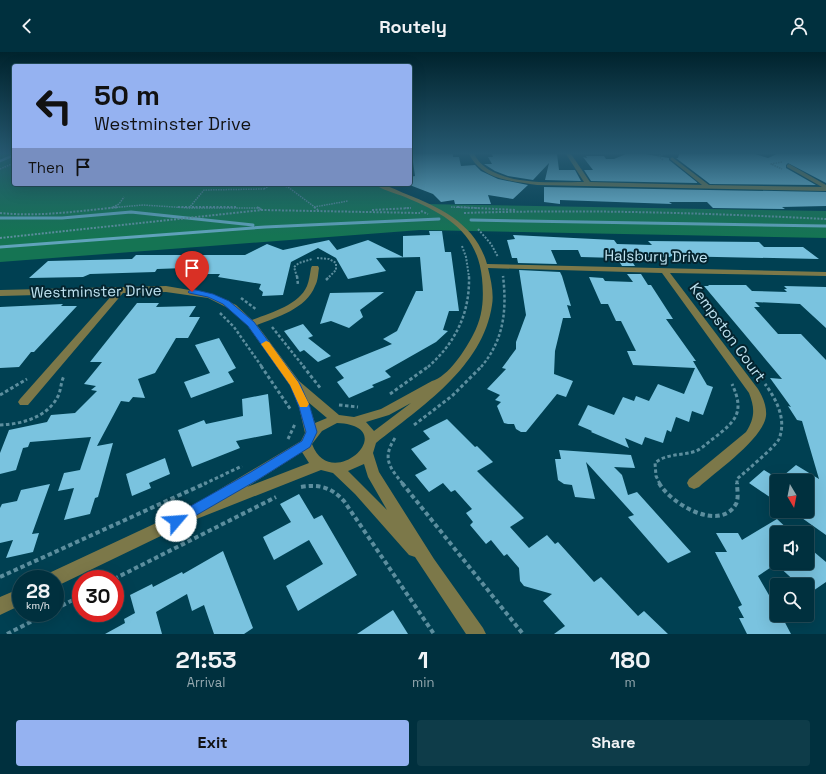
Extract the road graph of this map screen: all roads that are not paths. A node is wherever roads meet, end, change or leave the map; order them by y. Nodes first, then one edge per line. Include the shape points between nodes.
1 (528, 181) edge
2 (586, 181) edge
3 (701, 181) edge
4 (814, 181) edge
5 (589, 185) junction
6 (381, 186) edge
7 (708, 187) junction
8 (826, 188) edge
9 (484, 266) junction
10 (315, 268) dead end
11 (664, 270) junction
12 (826, 274) edge
13 (121, 290) junction
14 (0, 293) edge
15 (251, 324) junction
16 (445, 380) junction
17 (295, 384) junction
18 (24, 402) dead end
19 (336, 419) junction
20 (355, 421) junction
21 (309, 438) junction
22 (369, 447) junction
23 (319, 465) junction
24 (335, 467) junction
25 (694, 483) dead end
26 (189, 515) junction
27 (428, 564) junction
28 (64, 575) edge
29 (12, 600) edge
30 (0, 606) edge
31 (477, 634) edge

1 - 5 street
2 - 5 street
3 - 7 street
4 - 8 street
5 - 7 street
6 - 9 street via 456,222 469,235 480,252
7 - 8 street
9 - 11 street, Halsbury Drive
9 - 16 street via 488,303 485,318 471,348
10 - 15 street via 311,286 299,300 284,310
11 - 12 street, Halsbury Drive
11 - 25 street, Kempston Court via 746,380 759,404 760,415 750,435
13 - 14 street, Westminster Drive
13 - 15 street, Westminster Drive via 166,289 202,293 226,303
13 - 18 street
15 - 17 street, Westminster Drive
16 - 20 street via 384,412
16 - 22 street
17 - 19 street, Westminster Drive
17 - 21 street, Westminster Drive via 305,407
19 - 20 street
19 - 21 street via 326,422
20 - 22 street via 367,429
21 - 23 street via 311,458
21 - 26 street
22 - 24 street via 356,462
22 - 27 street via 374,473
23 - 24 street
23 - 26 street
24 - 27 street via 360,490
26 - 28 street
27 - 31 street
29 - 30 street

